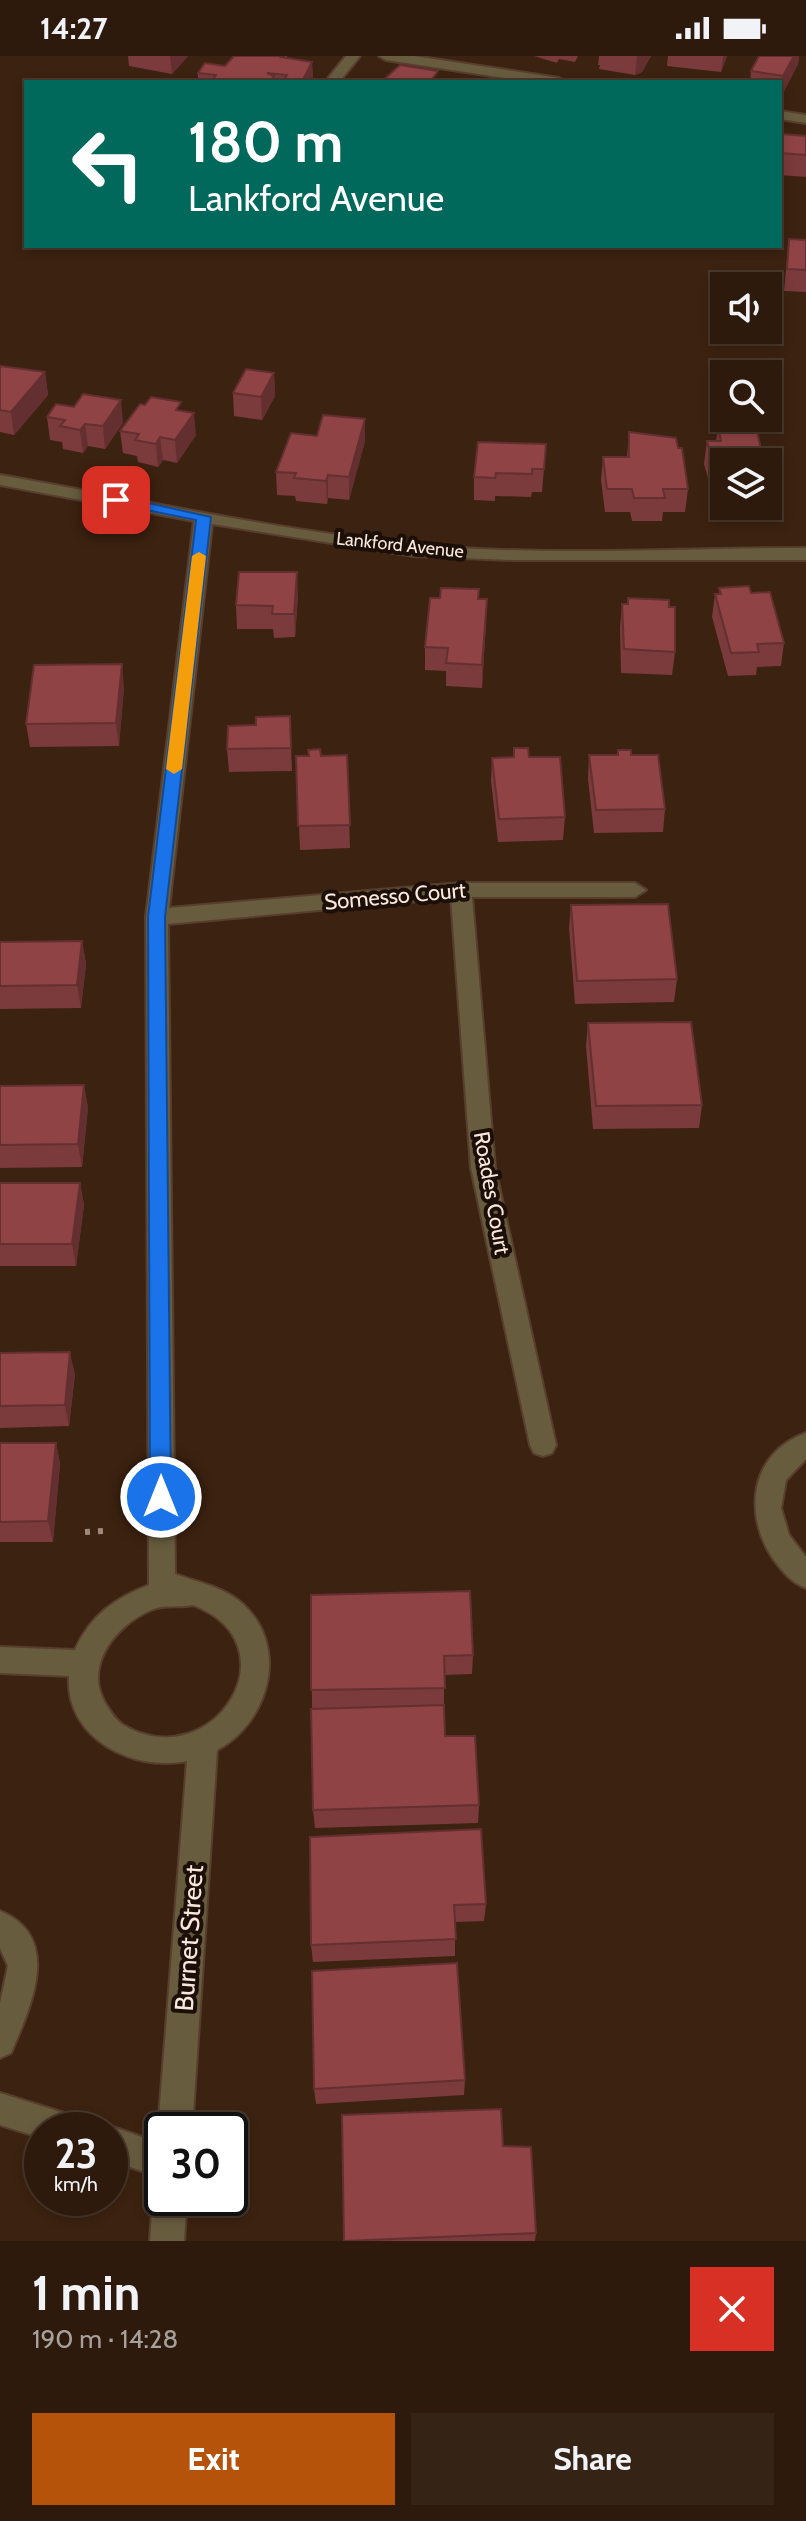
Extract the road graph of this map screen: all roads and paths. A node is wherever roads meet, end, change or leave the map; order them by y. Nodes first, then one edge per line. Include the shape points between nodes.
1 (353, 56) edge
2 (386, 56) edge
3 (407, 58) edge
4 (334, 80) edge
5 (546, 80) edge
6 (782, 115) edge
7 (806, 119) edge
8 (0, 480) edge
9 (204, 517) junction
10 (806, 554) edge
11 (461, 890) junction
12 (635, 890) dead end
13 (157, 917) junction
14 (806, 1444) edge
15 (543, 1445) dead end
16 (104, 1531) dead end
17 (85, 1532) dead end
18 (806, 1576) edge
19 (190, 1594) junction
20 (0, 1660) edge
21 (84, 1663) junction
22 (203, 1745) junction
23 (0, 1926) edge
24 (0, 2042) edge
25 (0, 2109) edge
26 (176, 2112) edge
27 (24, 2116) edge
28 (169, 2216) edge
29 (167, 2241) edge

1 - 4 street
2 - 3 street
3 - 5 street
6 - 7 street
8 - 9 street, Lankford Avenue
9 - 10 street, Lankford Avenue via 414,550
9 - 13 street
11 - 12 street, Somesso Court
11 - 13 street, Somesso Court
11 - 15 street, Roades Court via 483,1168
13 - 19 street via 161,1581
14 - 18 street via 779,1466 767,1494 769,1526 784,1556
16 - 17 path
19 - 21 street via 156,1595 123,1609 98,1632
19 - 22 street via 223,1606 246,1630 257,1661 253,1694 233,1724
20 - 21 street
21 - 22 street via 83,1691 94,1718 114,1738 140,1750 172,1753
22 - 26 street, Burnet Street
23 - 24 street via 25,1953 22,1983
25 - 27 street
28 - 29 street

